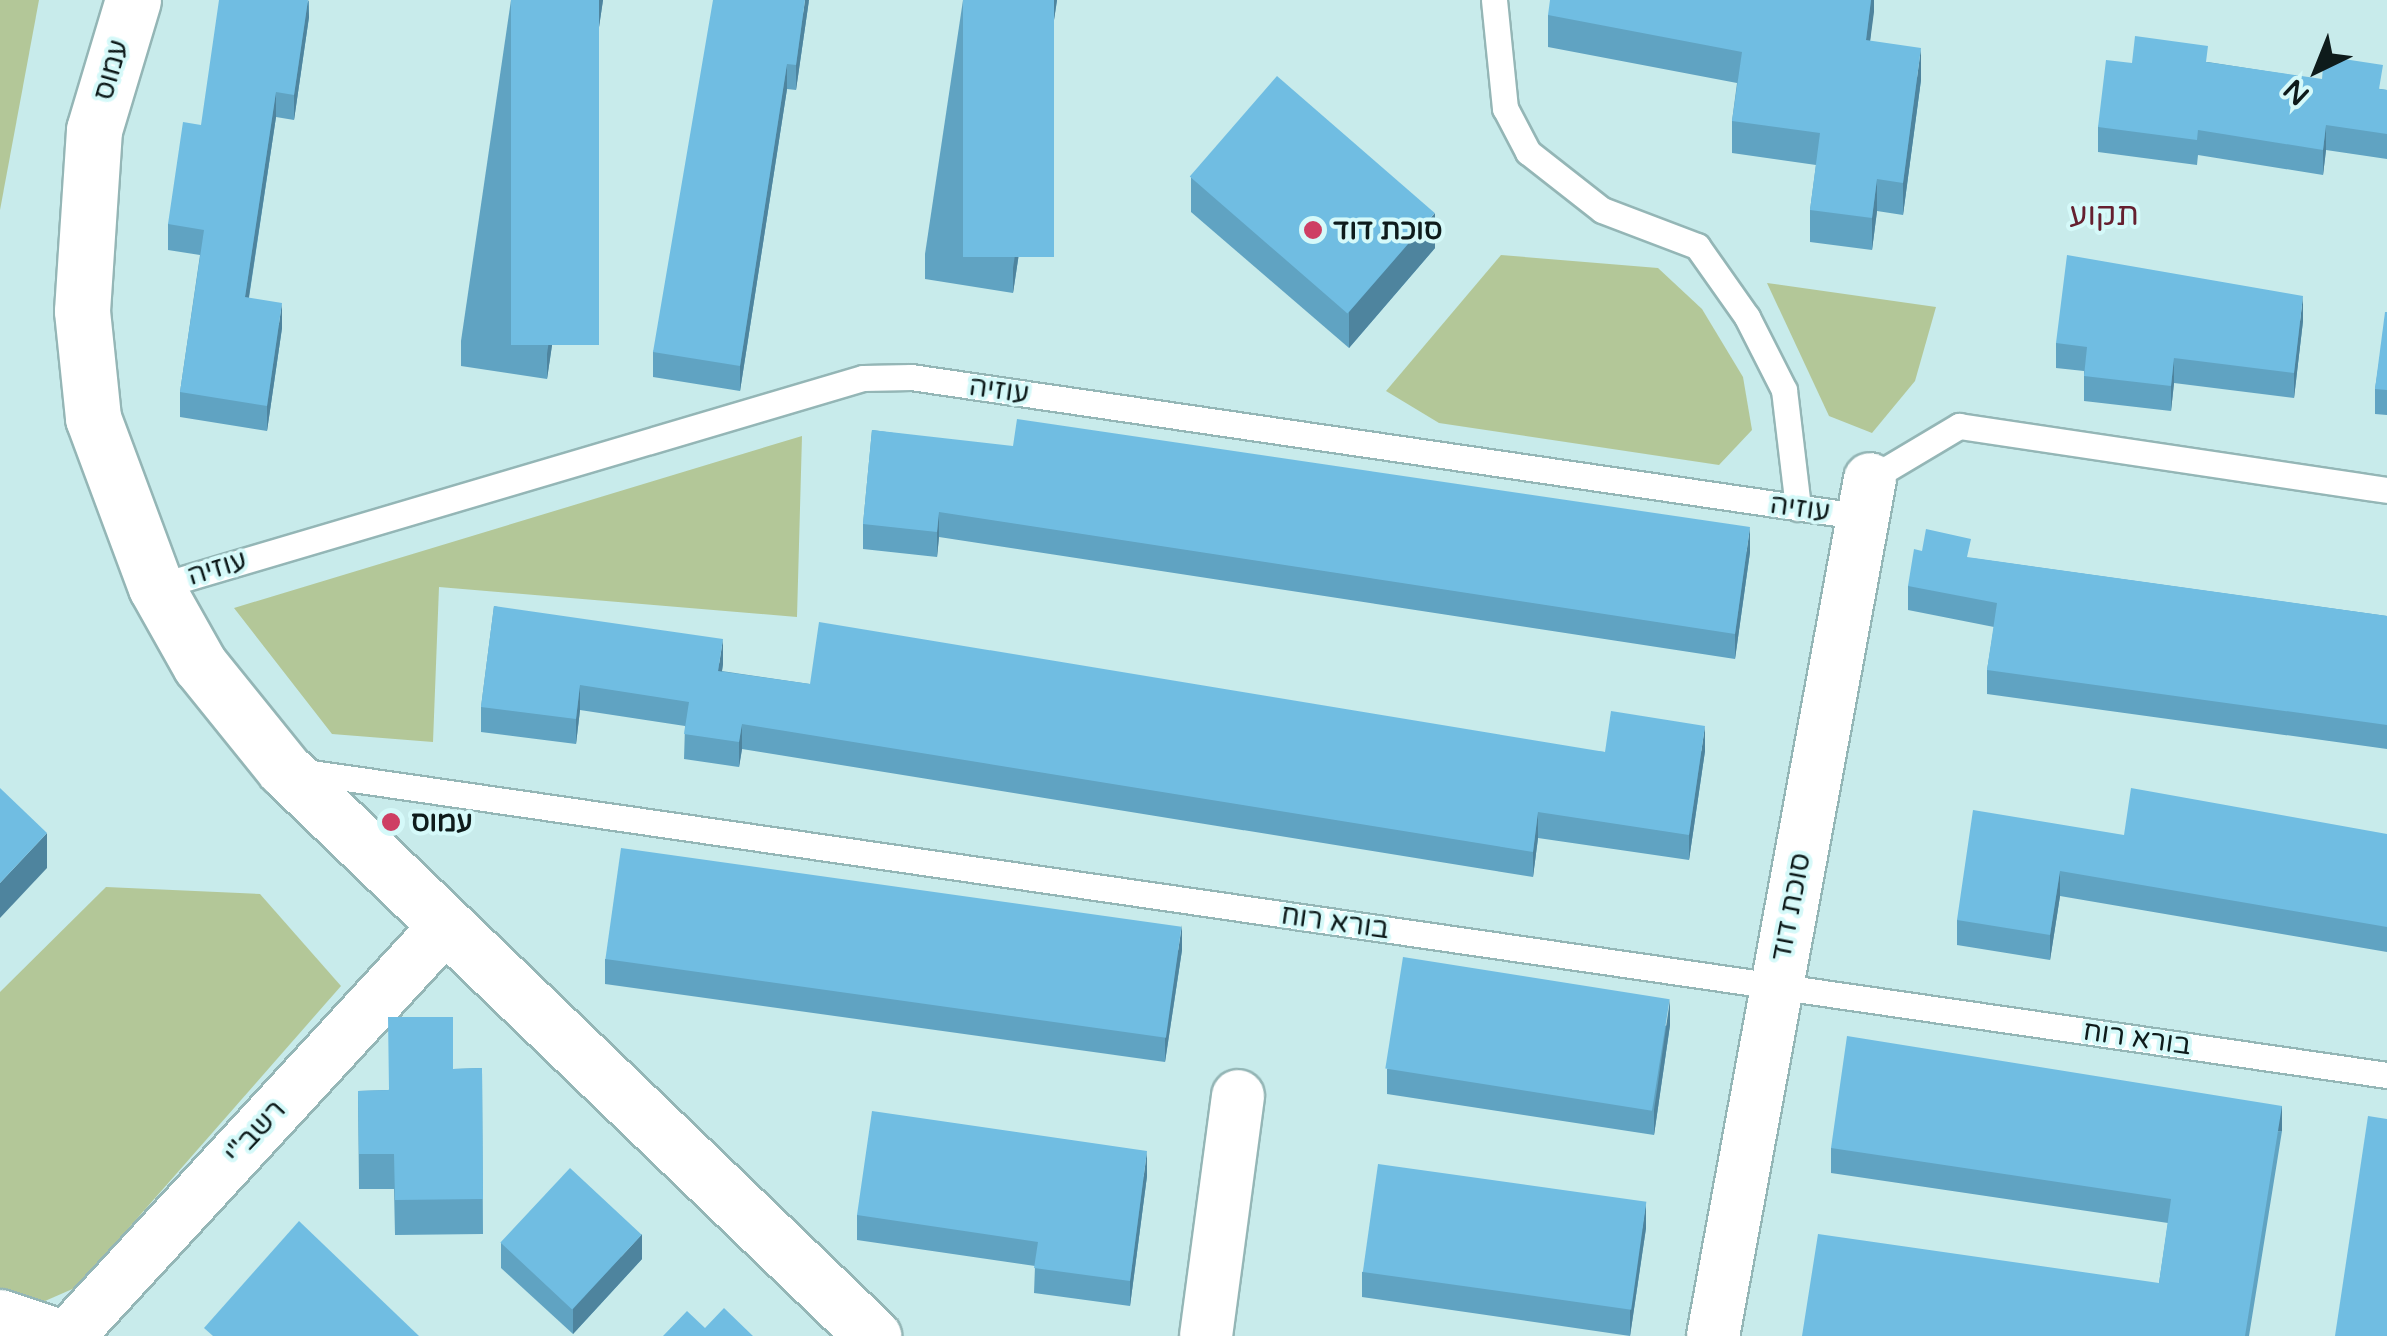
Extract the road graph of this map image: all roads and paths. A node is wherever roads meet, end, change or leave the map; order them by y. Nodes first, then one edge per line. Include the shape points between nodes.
1 (133, 0) edge
2 (1494, 0) edge
3 (2387, 490) edge
4 (1867, 498) junction
5 (1798, 508) junction
6 (156, 587) junction
7 (284, 769) junction
8 (443, 928) junction
9 (1776, 986) junction
10 (2387, 1075) edge
11 (1238, 1096) dead end
12 (0, 1316) edge
13 (65, 1336) edge
14 (873, 1336) edge
15 (1206, 1336) edge
16 (1713, 1336) edge

1 - 6 street, עמוס via 94,130 82,311 93,418
2 - 5 lane via 1506,108 1528,152 1602,210 1697,246 1747,316 1784,390
3 - 4 lane via 1959,426
4 - 5 lane, עוזיה
4 - 9 street, סוכת דוד
5 - 6 lane, עוזיה via 911,377 863,378
6 - 7 street, עמוס via 200,664
7 - 8 street, עמוס
7 - 9 lane, בורא רוח
8 - 13 street, רשב"י
8 - 14 street, עמוס
9 - 10 lane, בורא רוח
9 - 16 street, סוכת דוד
11 - 15 street
12 - 13 street

